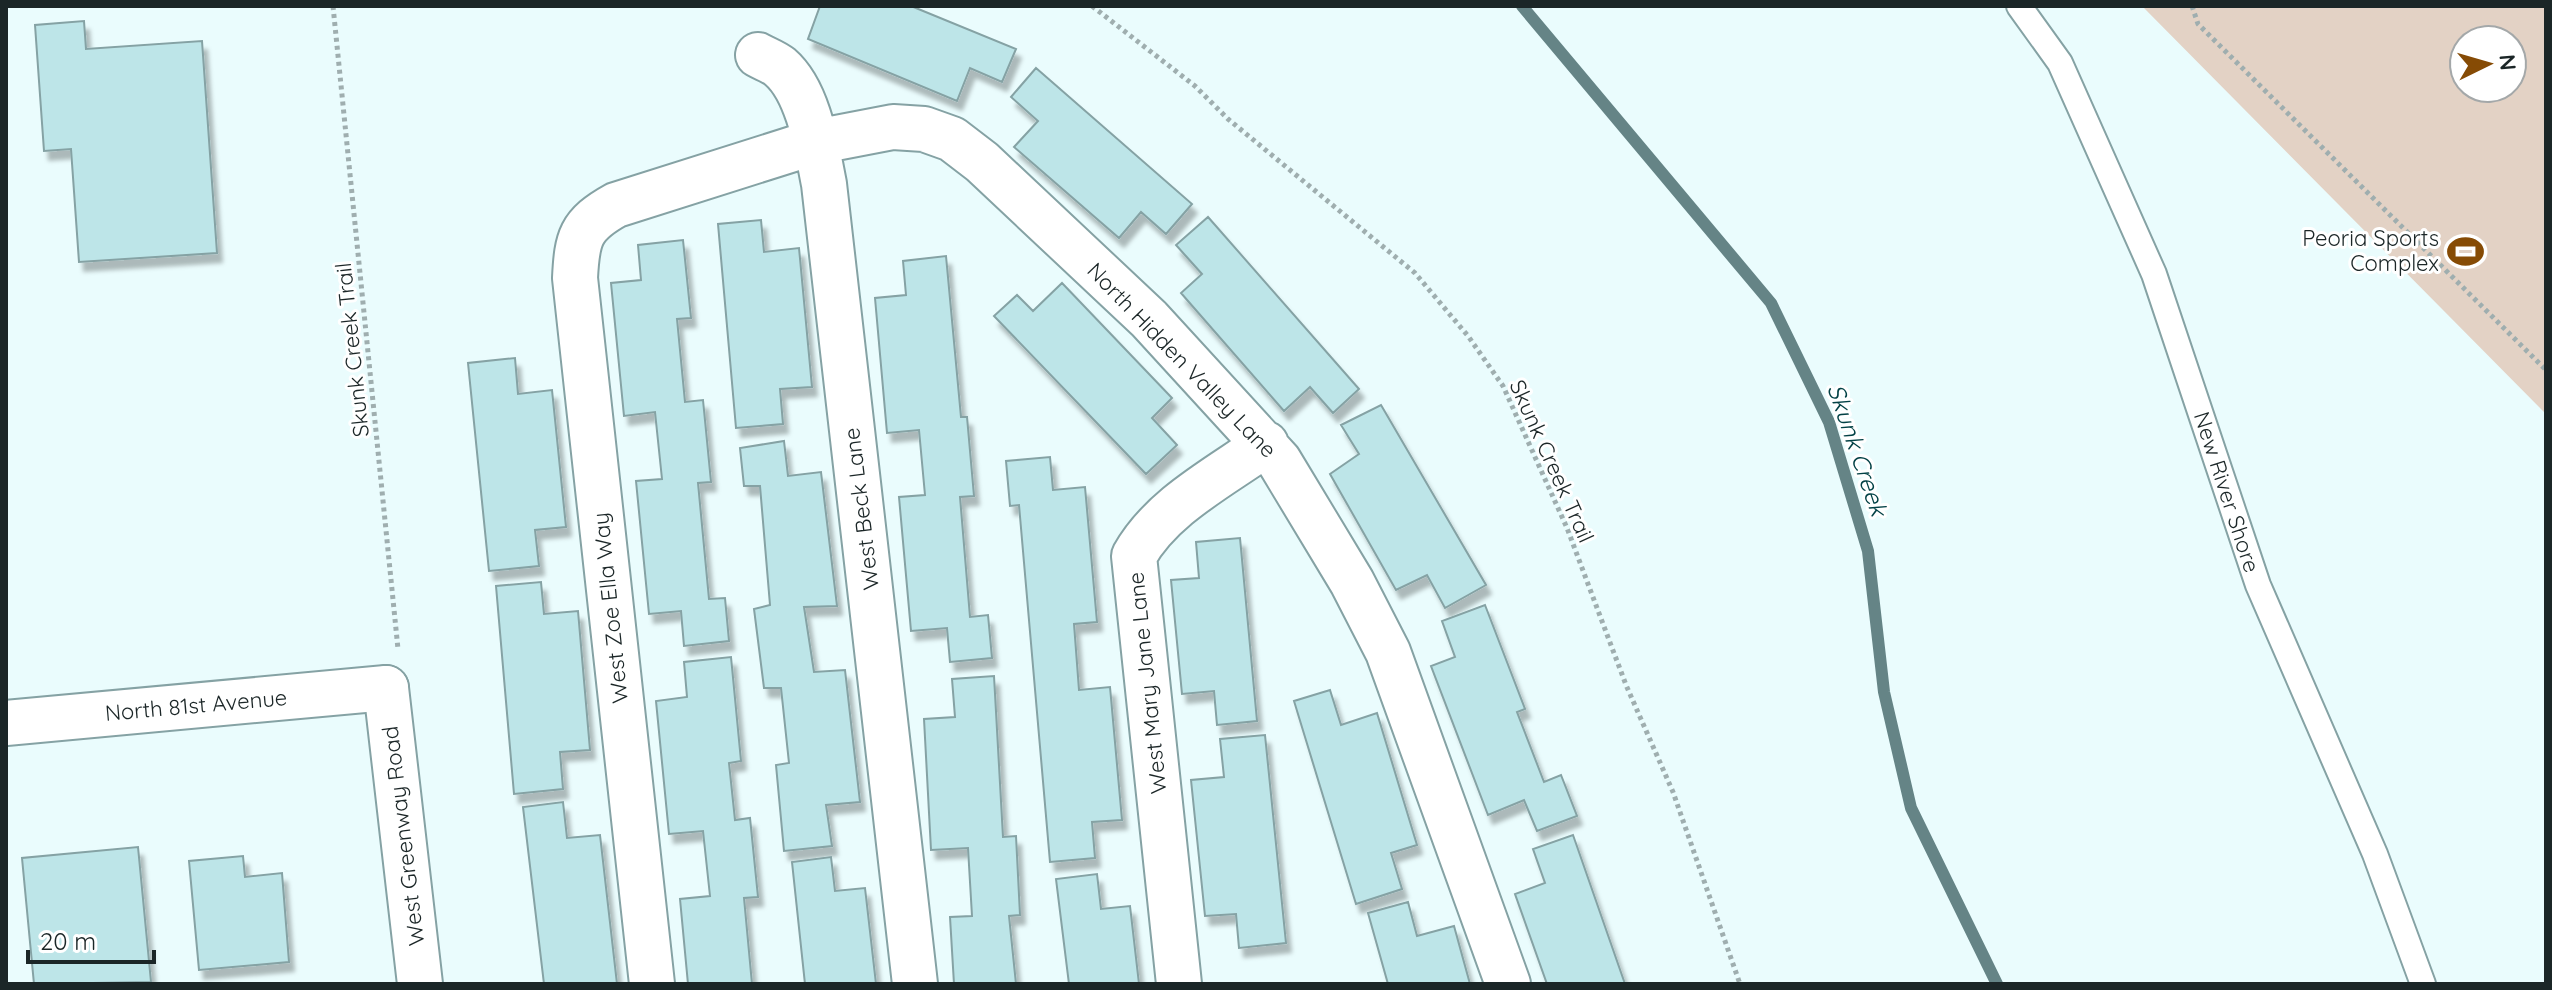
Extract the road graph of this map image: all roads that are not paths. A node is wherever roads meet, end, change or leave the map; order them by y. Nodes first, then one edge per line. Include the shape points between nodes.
1 (2019, 6) edge
2 (758, 55) dead end
3 (815, 142) junction
4 (581, 232) joint
5 (1266, 444) junction
6 (386, 688) joint
7 (6, 723) edge
8 (420, 984) edge
9 (652, 984) edge
10 (915, 984) edge
11 (1179, 984) edge
12 (1508, 984) edge
13 (2423, 984) edge

1 - 13 lane, New River Shore via 2060,63 2154,274 2258,585 2375,854
2 - 3 street, West Beck Lane via 782,68 799,96
3 - 4 street, North Hidden Valley Lane via 616,205
3 - 5 street, North Hidden Valley Lane via 893,127 924,129 952,139 1149,319
3 - 10 street, West Beck Lane
4 - 9 street, West Zoe Ella Way via 575,278
5 - 11 street, West Mary Jane Lane via 1159,521 1134,556
5 - 12 street, North Hidden Valley Lane via 1352,582 1388,652
6 - 7 street, North 81st Avenue
6 - 8 street, West Greenway Road

